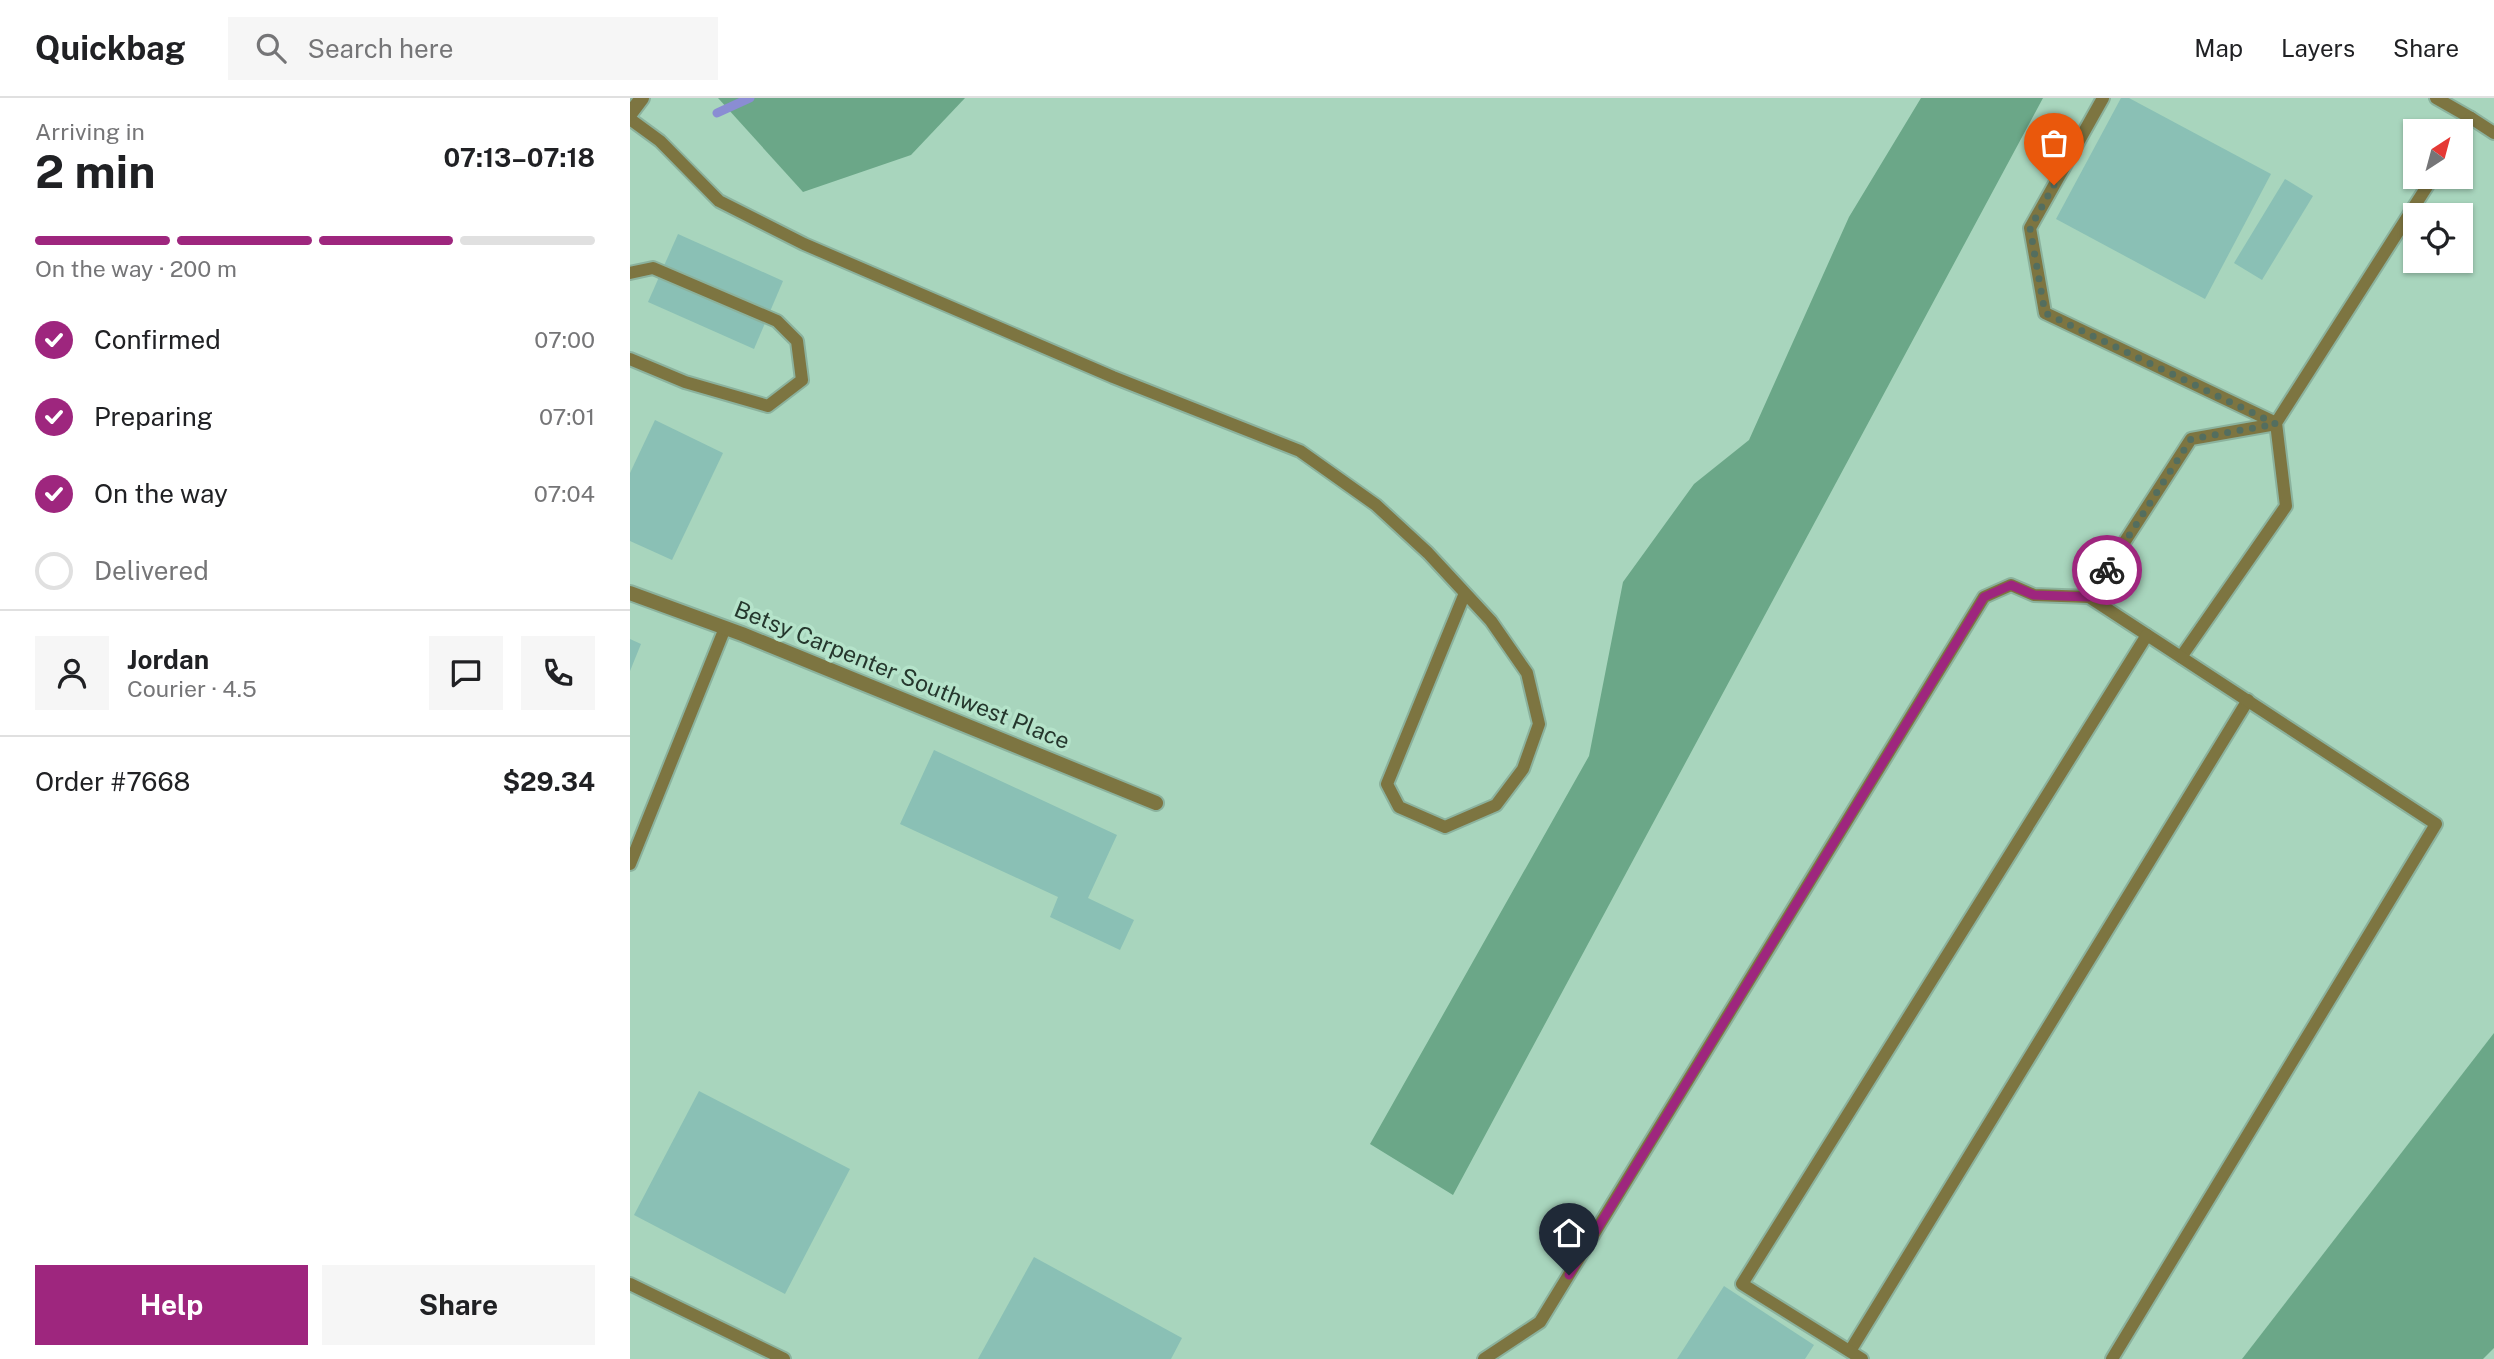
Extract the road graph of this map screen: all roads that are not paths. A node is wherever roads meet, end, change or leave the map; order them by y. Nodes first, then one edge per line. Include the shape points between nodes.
1 (642, 98) edge
2 (2103, 98) edge
3 (2437, 98) edge
4 (630, 116) edge
5 (2471, 118) joint
6 (2494, 133) edge
7 (2425, 189) edge
8 (630, 273) edge
9 (630, 359) edge
10 (2276, 424) junction
11 (630, 593) edge
12 (1465, 593) junction
13 (2089, 597) junction
14 (725, 628) junction
15 (2147, 635) junction
16 (2181, 657) junction
17 (2248, 701) junction
18 (1156, 803) dead end
19 (630, 864) edge
20 (630, 1284) edge
21 (1850, 1351) junction
22 (784, 1359) edge
23 (1483, 1359) edge
24 (1862, 1359) edge
25 (2112, 1359) edge

1 - 4 street
2 - 10 lane via 2030,228 2045,313
3 - 5 lane
4 - 12 lane via 719,201 804,244 1113,377 1300,451 1376,505
5 - 6 lane
7 - 10 lane
8 - 9 lane via 653,268 777,321 797,341 802,380 768,406 685,382
10 - 13 lane via 2191,439
10 - 16 lane via 2286,506
11 - 14 street, Betsy Carpenter Southwest Place
12 - 12 lane via 1527,673 1539,724 1523,769 1496,805 1445,827 1399,807 1387,784
13 - 15 lane
13 - 23 lane via 2034,595 2011,585 1984,597 1540,1322
14 - 18 street, Betsy Carpenter Southwest Place
14 - 19 lane
15 - 16 lane
15 - 21 lane via 1742,1284
16 - 17 lane
17 - 21 lane
17 - 25 lane via 2436,824
20 - 22 lane
21 - 24 lane

